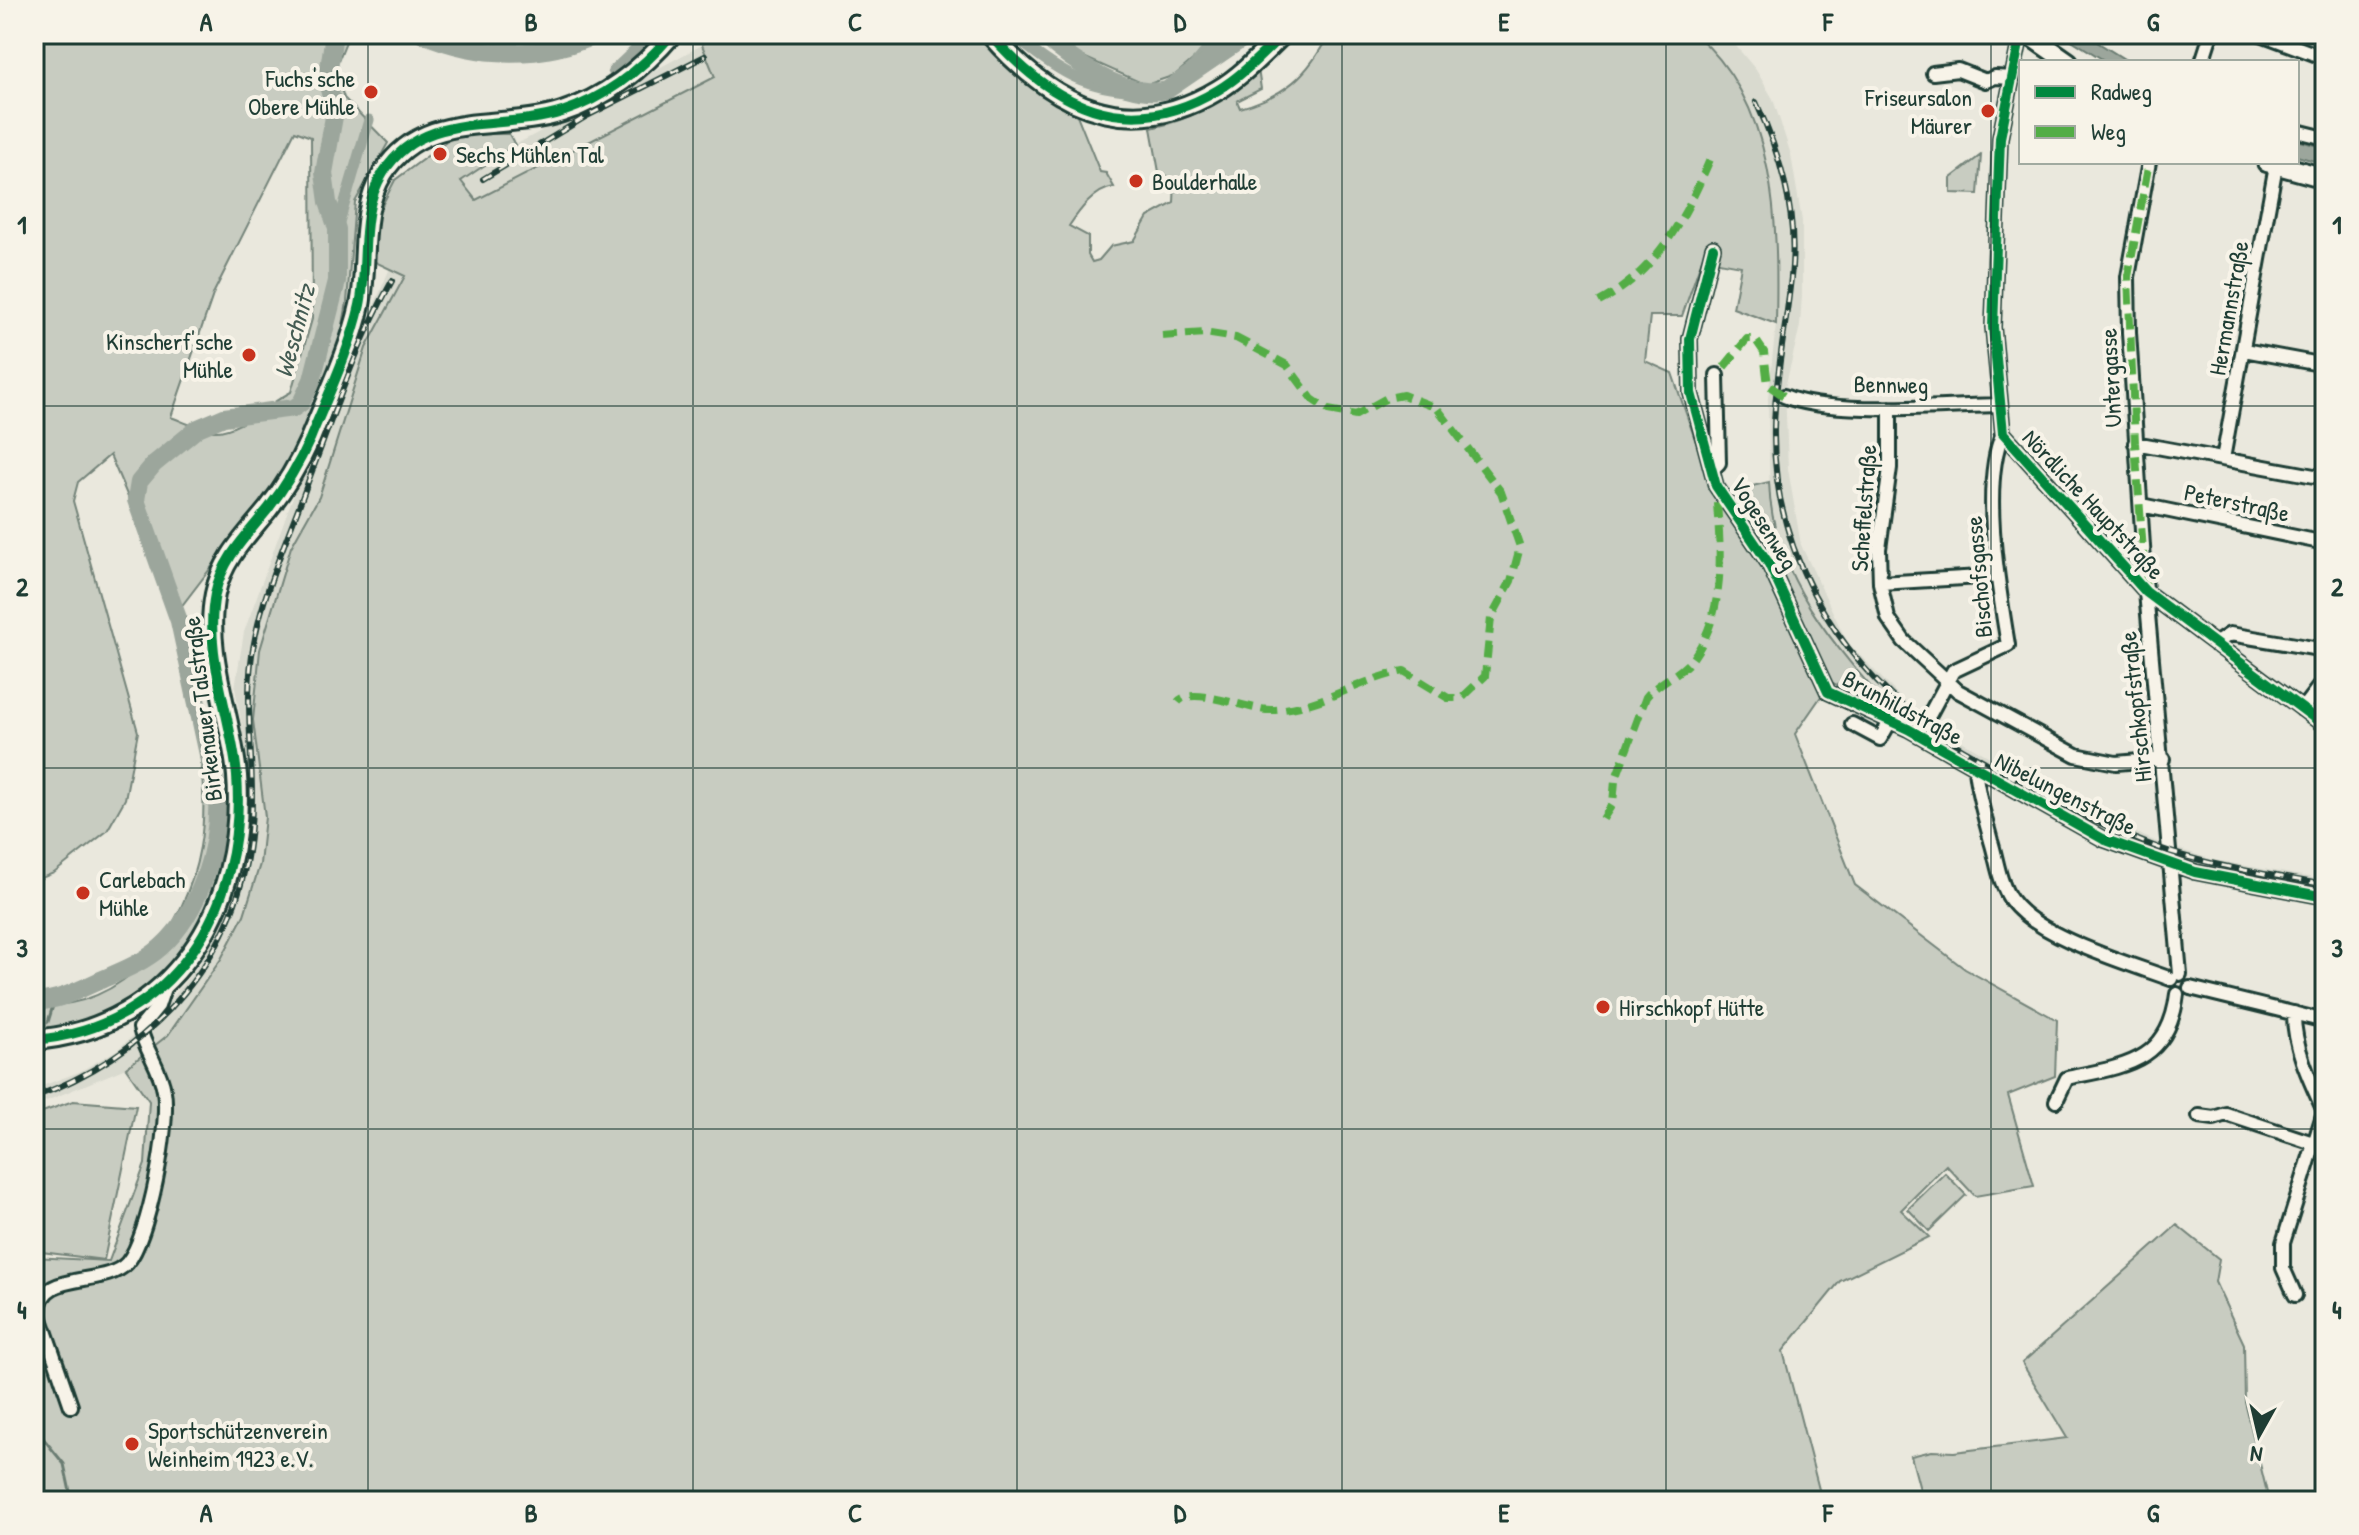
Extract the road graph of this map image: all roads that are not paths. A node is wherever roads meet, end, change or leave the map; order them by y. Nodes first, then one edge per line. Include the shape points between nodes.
1 (672, 34) edge
2 (990, 34) edge
3 (1283, 34) edge
4 (2021, 34) edge
5 (2028, 34) edge
6 (2211, 34) edge
7 (2261, 34) edge
8 (2325, 58) edge
9 (2065, 60) edge
10 (2203, 60) edge
11 (1933, 73) dead end
12 (2013, 78) junction
13 (2299, 132) edge
14 (2325, 138) edge
15 (2149, 164) edge
16 (2271, 164) edge
17 (2275, 164) edge
18 (2325, 178) edge
19 (1713, 248) dead end
20 (2244, 350) junction
21 (2325, 365) edge
22 (1717, 375) dead end
23 (1784, 396) dead end
24 (1998, 405) junction
25 (1890, 408) junction
26 (2003, 433) junction
27 (2135, 443) junction
28 (2223, 459) junction
29 (1713, 469) junction
30 (2325, 478) edge
31 (2141, 505) junction
32 (2325, 543) edge
33 (1997, 576) junction
34 (1880, 583) junction
35 (2146, 592) junction
36 (2215, 644) junction
37 (2325, 650) edge
38 (1818, 674) joint
39 (2325, 679) edge
40 (1947, 682) junction
41 (2302, 709) junction
42 (1930, 714) dead end
43 (1891, 720) junction
44 (1852, 724) dead end
45 (2325, 726) edge
46 (2163, 759) junction
47 (1975, 768) junction
48 (2172, 865) junction
49 (2325, 897) edge
50 (2175, 976) junction
51 (165, 985) junction
52 (2190, 988) junction
53 (2177, 994) junction
54 (2294, 1013) junction
55 (2325, 1021) edge
56 (42, 1040) edge
57 (2056, 1101) dead end
58 (2324, 1112) edge
59 (2199, 1116) dead end
60 (2316, 1144) junction
61 (2295, 1295) dead end
62 (71, 1406) dead end

1 - 51 main road, Birkenauer Talstraße via 625,79 591,99 537,118 431,132 407,146 381,177 369,204 359,308 317,420 289,479 227,560 215,593 212,627 234,749 238,821 226,882 212,915 190,957
2 - 3 main road via 1015,62 1061,98 1086,109 1135,116 1159,114 1221,89
4 - 12 street, Nördliche Hauptstraße
5 - 9 main road
6 - 10 street
7 - 8 street
11 - 12 street via 1958,70 1986,81
12 - 24 street, Nördliche Hauptstraße via 2000,138 1993,327
13 - 14 street
15 - 27 street, Untergasse via 2128,277
16 - 20 street, Hermannstraße
17 - 18 main road
19 - 29 street, Vogesenweg via 1690,339 1691,393
20 - 21 street
20 - 28 street, Hermannstraße
22 - 29 street via 1719,463
23 - 25 street, Bennweg
24 - 25 street, Bennweg
24 - 26 street, Nördliche Hauptstraße
25 - 34 street, Scheffelstraße
26 - 33 street, Bischofsgasse via 1997,447 1993,521
26 - 35 street, Nördliche Hauptstraße
27 - 28 street
27 - 31 street, Untergasse
28 - 30 street
29 - 38 street, Vogesenweg via 1716,486 1775,576
31 - 32 street, Peterstraße
31 - 35 street, Untergasse
33 - 34 street
33 - 40 street, Bischofsgasse via 2008,645 1953,671
34 - 40 street, Scheffelstraße via 1888,618
35 - 36 street, Nördliche Hauptstraße
35 - 46 street, Hirschkopfstraße
36 - 37 street via 2230,634
36 - 41 street, Nördliche Hauptstraße
38 - 43 street, Brunhildstraße via 1828,692
39 - 41 street
40 - 42 street
40 - 46 street, Scheffelstraße via 2076,755 2116,763
41 - 45 street, Nördliche Hauptstraße
43 - 44 street, Brunhildstraße via 1880,739
43 - 47 street, Brunhildstraße
46 - 48 street, Hirschkopfstraße
47 - 48 street, Nibelungenstraße via 2103,839
47 - 50 street, Brunhildstraße via 2012,901 2072,942
48 - 49 street, Nibelungenstraße
48 - 50 street, Hirschkopfstraße
50 - 52 street via 2187,977
50 - 53 street via 2169,985
51 - 56 main road, Birkenauer Talstraße via 110,1022
51 - 62 street via 158,1006 140,1028 164,1090 164,1140 141,1239 126,1264 102,1276 54,1286 39,1301
52 - 53 street
52 - 54 street
53 - 57 street via 2164,1039 2142,1058 2067,1078
54 - 55 street
54 - 58 street via 2308,1073
58 - 60 street
59 - 60 street via 2226,1114
60 - 61 street via 2283,1243 2283,1268

